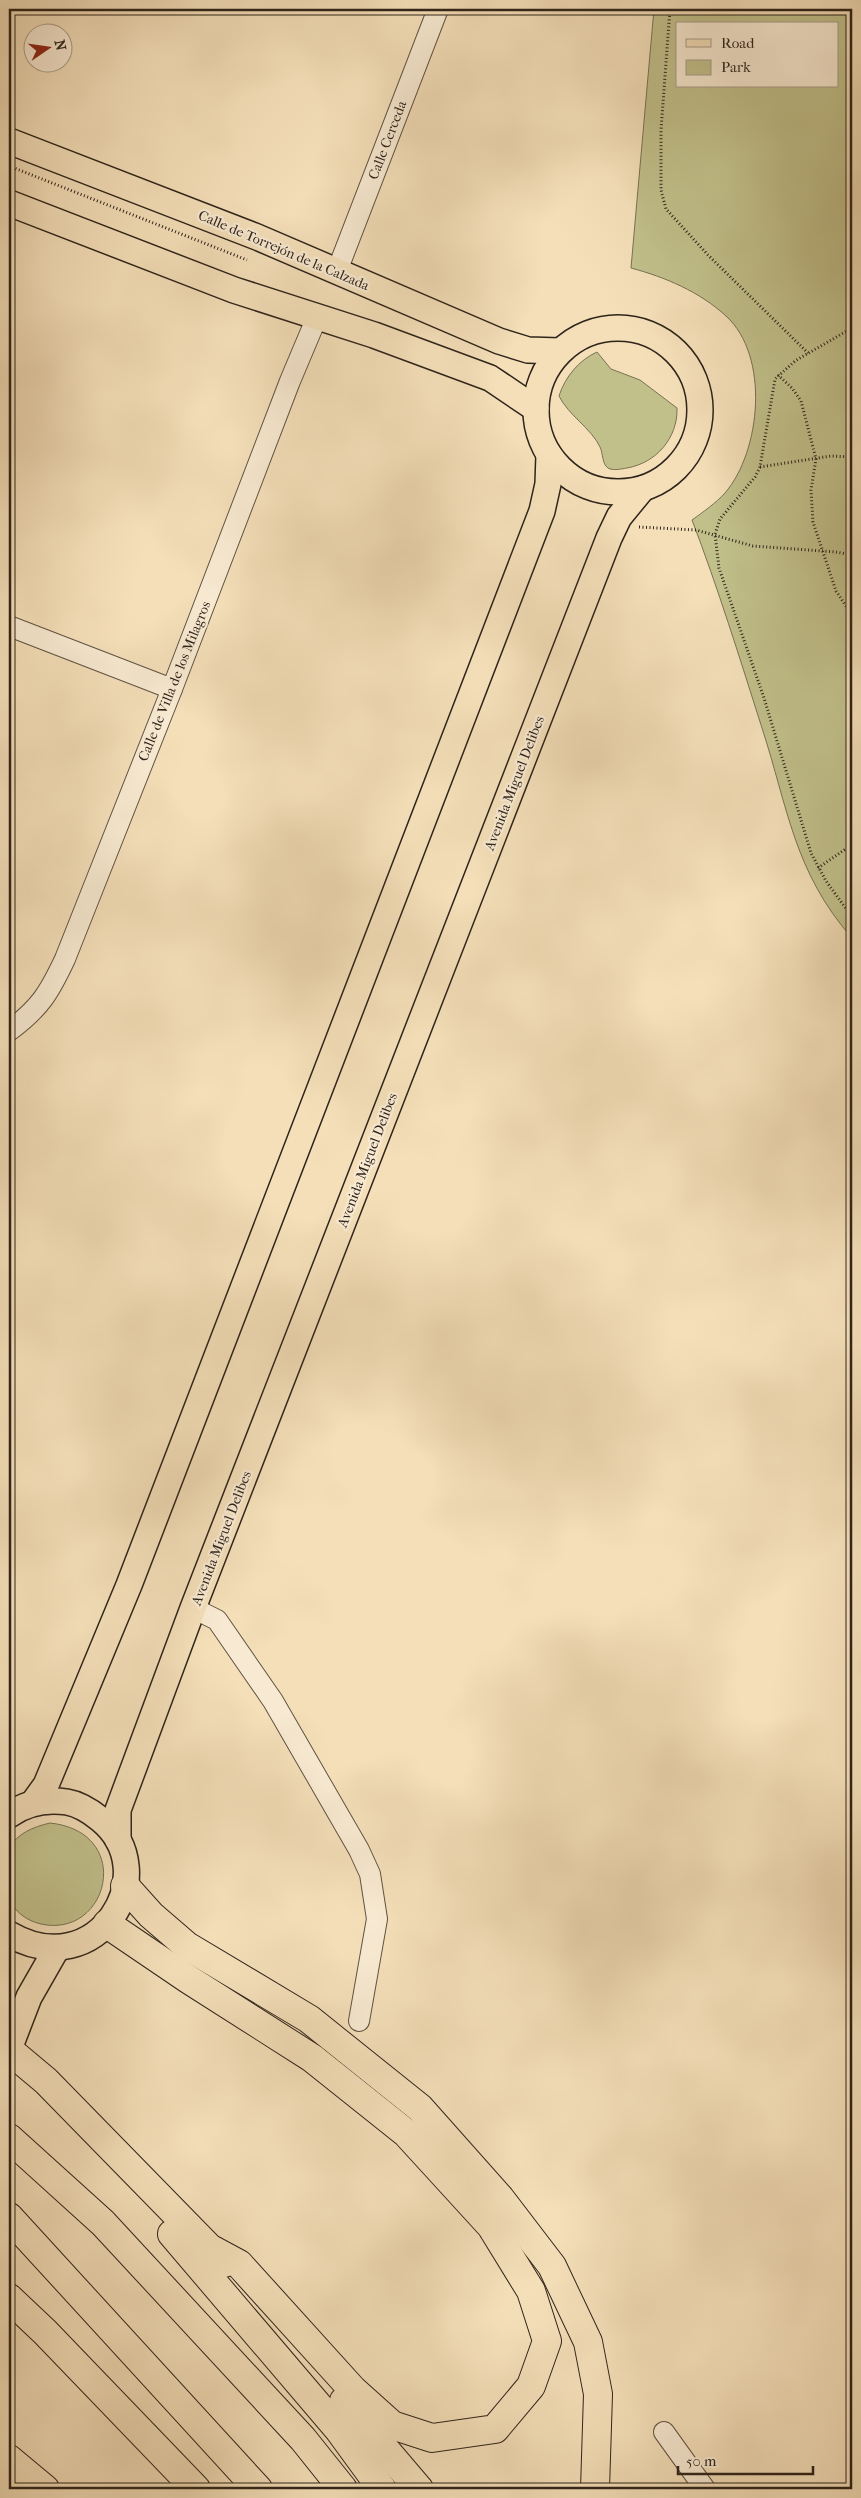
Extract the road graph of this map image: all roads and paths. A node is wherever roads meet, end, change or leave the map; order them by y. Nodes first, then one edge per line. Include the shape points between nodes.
1 (438, 9) edge
2 (670, 9) edge
3 (9, 141) edge
4 (9, 166) edge
5 (9, 203) edge
6 (247, 260) dead end
7 (337, 271) junction
8 (317, 317) junction
9 (852, 328) edge
10 (560, 351) junction
11 (808, 353) junction
12 (778, 375) junction
13 (536, 409) junction
14 (550, 455) junction
15 (852, 457) edge
16 (816, 459) junction
17 (760, 467) junction
18 (642, 489) junction
19 (639, 527) dead end
20 (715, 534) junction
21 (821, 551) junction
22 (852, 555) edge
23 (852, 615) edge
24 (9, 626) edge
25 (172, 689) junction
26 (852, 791) edge
27 (818, 868) junction
28 (852, 918) edge
29 (9, 1031) edge
30 (193, 1608) junction
31 (34, 1803) junction
32 (9, 1815) edge
33 (118, 1840) junction
34 (125, 1886) junction
35 (108, 1924) junction
36 (9, 1934) edge
37 (57, 1948) junction
38 (359, 2022) dead end
39 (9, 2049) edge
40 (9, 2067) edge
41 (9, 2138) edge
42 (9, 2217) edge
43 (213, 2250) junction
44 (9, 2298) edge
45 (664, 2432) dead end
46 (9, 2460) edge
47 (194, 2487) edge
48 (45, 2489) edge
49 (258, 2489) edge
50 (344, 2489) edge
51 (382, 2489) edge
52 (419, 2489) edge
53 (595, 2489) edge
54 (705, 2489) edge

1 - 7 street, Calle Cerceda
2 - 11 path via 661,130 660,190 666,209 708,256
3 - 7 main road, Calle de Torrejón de la Calzada
4 - 6 path
5 - 8 main road via 234,290
7 - 10 main road, Calle de Torrejón de la Calzada via 499,341 528,350
8 - 13 main road via 490,378
8 - 25 street, Calle de Villa de los Milagros
9 - 11 path
10 - 13 main road via 542,378
10 - 18 main road via 582,335 608,327 635,328 660,338 682,356 696,380 701,406 698,434 686,458 666,477
11 - 12 path
12 - 16 path via 801,401
12 - 17 path via 772,387 768,431
13 - 14 main road via 537,425
14 - 18 main road via 563,471 587,486 621,492
14 - 31 main road via 548,484 538,520 128,1585 46,1784
15 - 16 path
16 - 17 path
16 - 21 path via 811,490 813,522
17 - 20 path via 720,519
18 - 30 main road, Avenida Miguel Delibes via 619,517 609,538
19 - 20 path
20 - 21 path via 753,546
20 - 27 path via 719,568
21 - 22 path
21 - 23 path via 836,591
24 - 25 street
25 - 29 street, Calle de Villa de los Milagros via 50,992 29,1016
26 - 27 path via 848,810 850,846
27 - 28 path
30 - 33 main road, Avenida Miguel Delibes via 118,1810
30 - 38 street via 216,1620 273,1701 370,1874 376,1919
31 - 32 main road
31 - 33 main road via 53,1800 73,1803 102,1820
33 - 34 main road via 125,1862
34 - 35 main road via 118,1908
34 - 53 highway via 151,1915 187,1946 309,2019 420,2108 506,2206 552,2266 588,2342 598,2394
35 - 37 main road via 76,1945
35 - 43 highway via 312,2058 406,2133 491,2226 531,2291 547,2341 531,2386 495,2429 432,2438 392,2425 353,2390 239,2264
36 - 37 main road via 24,1943
37 - 39 main road via 29,1997
39 - 43 highway via 46,2081
40 - 51 highway via 169,2230 339,2430
41 - 50 highway via 103,2223 303,2439
42 - 49 highway
43 - 52 highway
44 - 47 highway
45 - 54 street
46 - 48 highway

